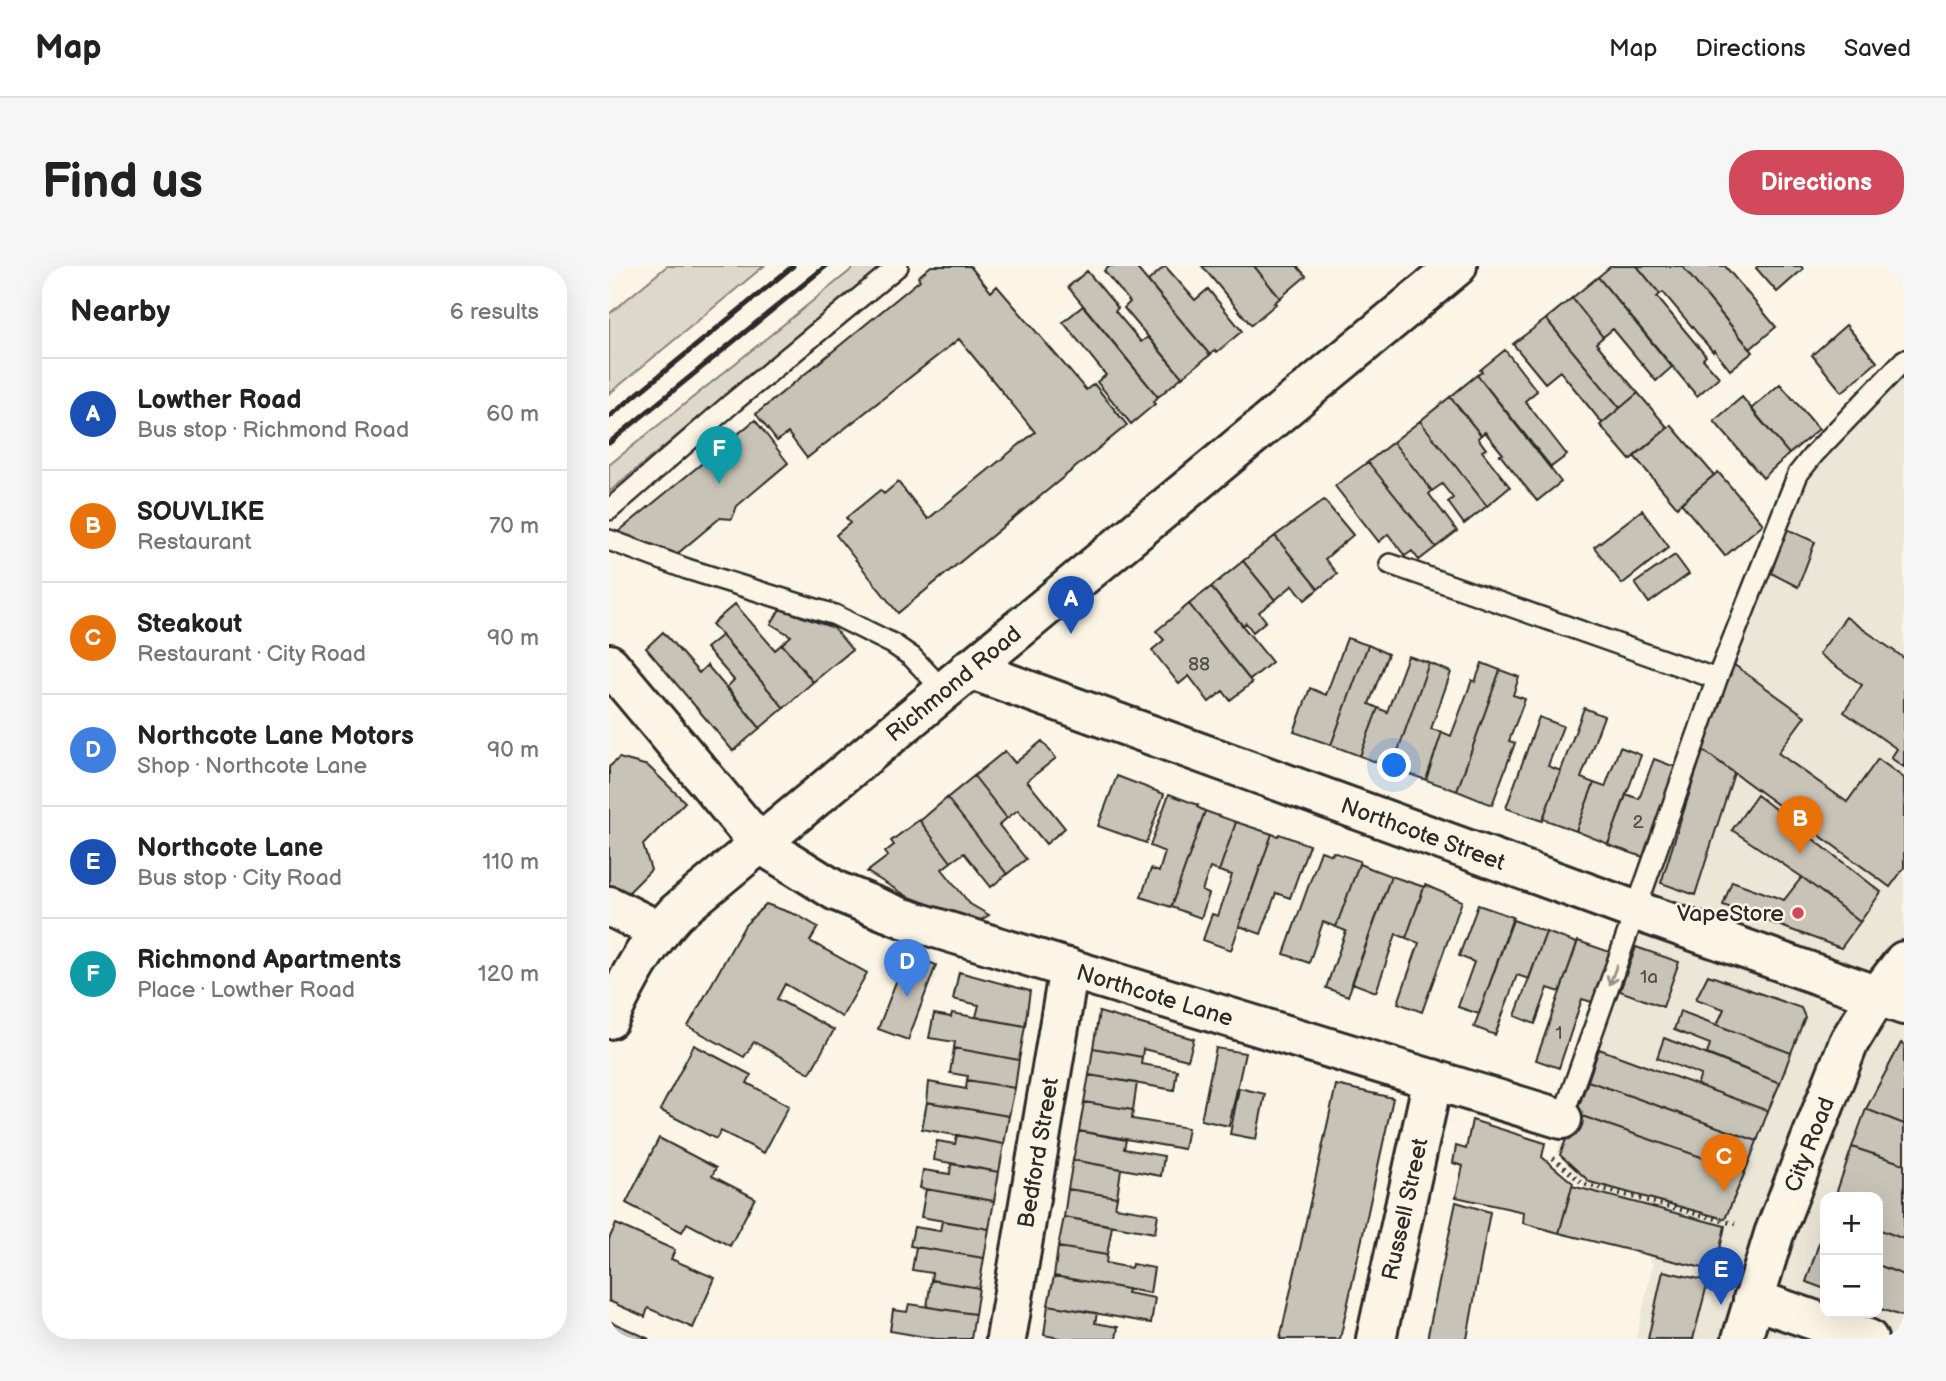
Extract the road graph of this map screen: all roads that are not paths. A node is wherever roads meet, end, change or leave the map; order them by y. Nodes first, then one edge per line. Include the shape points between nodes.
1 (898, 266) edge
2 (1457, 266) edge
3 (1904, 360) edge
4 (609, 510) edge
5 (609, 540) edge
6 (1390, 564) dead end
7 (609, 664) edge
8 (1717, 679) junction
9 (956, 680) junction
10 (759, 843) junction
11 (609, 906) edge
12 (1637, 911) junction
13 (659, 931) junction
14 (1904, 961) edge
15 (1069, 968) junction
16 (1890, 1000) edge
17 (609, 1019) edge
18 (1433, 1079) junction
19 (1562, 1119) joint
20 (1753, 1298) junction
21 (1006, 1339) edge
22 (1376, 1339) edge
23 (1742, 1339) edge
24 (1868, 1339) edge

1 - 4 lane
2 - 9 street, Richmond Road
3 - 8 lane via 1798,474
5 - 9 lane via 835,615
6 - 8 lane
7 - 10 street, Northcote Lane
8 - 12 lane
9 - 10 street, Richmond Road
9 - 12 street, Northcote Street
10 - 13 street, Richmond Road
10 - 15 street, Northcote Lane via 836,891 903,918
11 - 13 street
12 - 16 street, Northcote Street
12 -> 19 lane
13 - 17 street, Richmond Road
14 - 16 street, City Road
15 - 18 street, Northcote Lane
15 - 21 street, Bedford Street
16 - 20 street, City Road via 1849,1042
18 - 19 street, Northcote Lane
18 - 22 street, Russell Street
20 - 23 street, City Road
20 - 24 street

